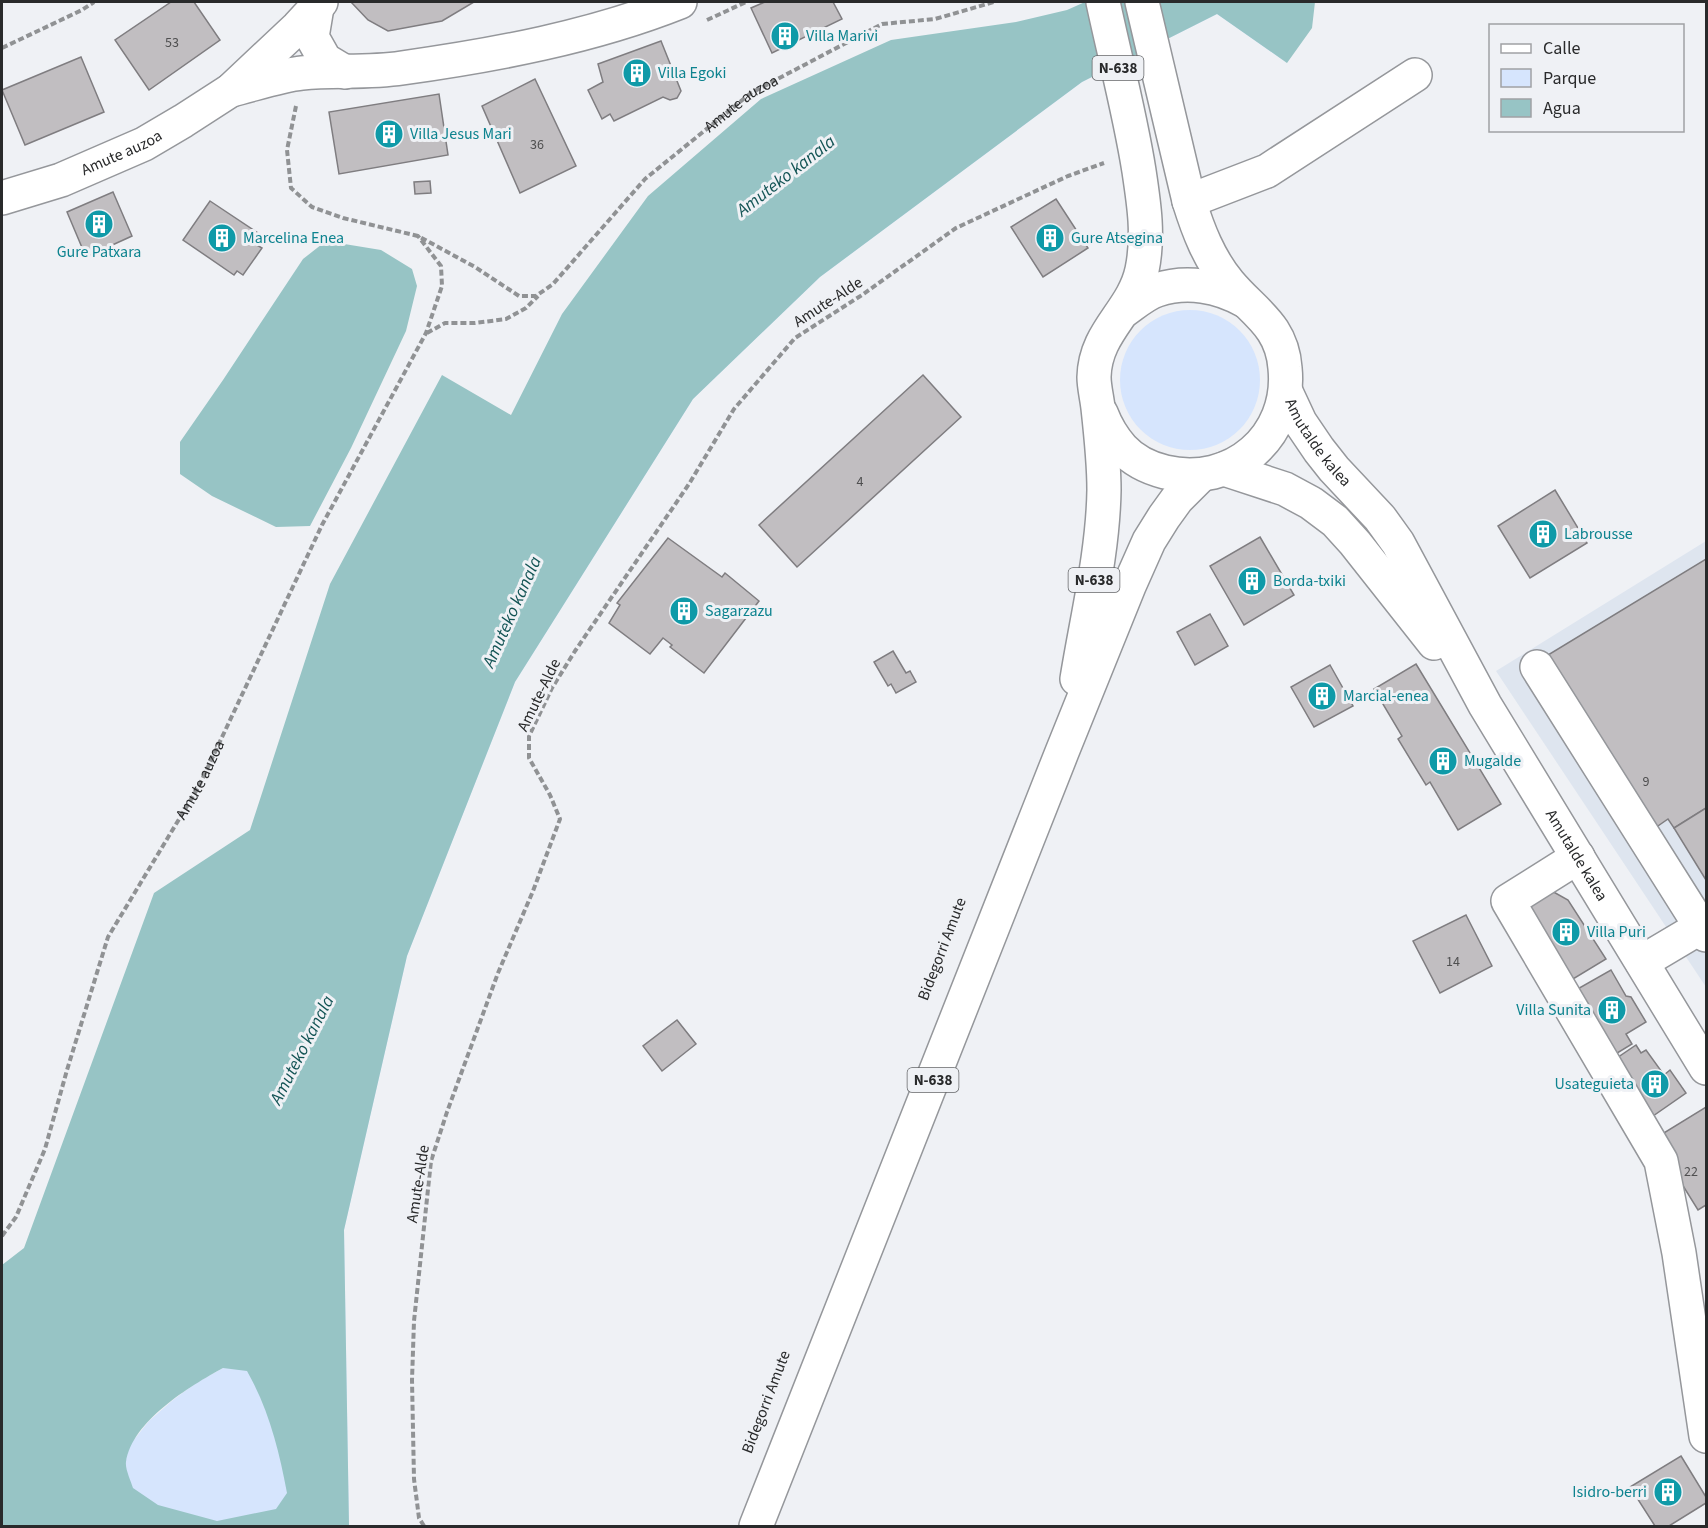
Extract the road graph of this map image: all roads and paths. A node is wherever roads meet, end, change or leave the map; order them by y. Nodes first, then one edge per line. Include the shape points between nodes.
1 (94, 2) edge
2 (680, 2) edge
3 (994, 2) edge
4 (1103, 2) edge
5 (1142, 2) edge
6 (319, 4) edge
7 (2, 48) edge
8 (345, 72) junction
9 (1415, 75) dead end
10 (231, 90) junction
11 (297, 99) dead end
12 (1134, 144) junction
13 (2, 198) edge
14 (1189, 201) junction
15 (418, 236) junction
16 (540, 293) junction
17 (1249, 303) junction
18 (1125, 310) junction
19 (426, 333) junction
20 (1286, 392) junction
21 (1098, 406) junction
22 (1213, 472) junction
23 (1537, 667) dead end
24 (1485, 705) junction
25 (1062, 752) junction
26 (1578, 857) junction
27 (1704, 931) edge
28 (1642, 962) junction
29 (1707, 1068) edge
30 (2, 1236) edge
31 (1707, 1436) edge
32 (424, 1527) edge
33 (756, 1527) edge

1 - 7 path
2 - 8 main road, Amute auzoa via 549,43 400,69
3 - 16 path, Amute auzoa via 935,19 882,24 751,93 645,179 553,284
4 - 12 main road, N-638
5 - 14 main road, N-638
6 - 8 main road via 312,37 326,60
6 - 10 main road, Amute auzoa
8 - 10 main road, Amute auzoa via 300,73
9 - 14 main road via 1267,171
10 - 13 main road, Amute auzoa via 144,144 61,180
11 - 15 path via 287,150 291,188 322,211
12 - 18 main road, N-638 via 1146,234 1140,277
12 - 32 path, Amute-Alde via 956,228 795,338 734,409 552,688 529,736 529,758 560,819 498,973 431,1161 414,1321 412,1380 414,1479 419,1518
14 - 17 main road, N-638 via 1212,257 1229,283
15 - 16 path via 519,296
15 - 19 path, Amute auzoa via 441,266 442,286
16 - 19 path, Amute auzoa via 526,308 506,319 445,323
17 - 18 main road, N-638 via 1209,286 1186,285 1158,290
17 - 20 main road, N-638 via 1268,322 1279,342
18 - 21 main road, N-638 via 1099,348 1094,376
19 - 30 path, Amute auzoa via 322,525 199,786 108,937 45,1149 16,1217
20 - 22 main road, N-638 via 1271,431 1257,448 1241,461
20 - 24 main road, Amutalde kalea via 1319,450 1398,543
21 - 22 main road, N-638 via 1109,432 1141,463 1178,475
21 - 25 main road, N-638 via 1104,490 1101,532
22 - 24 main road, Amutalde kalea via 1285,489 1335,521
22 - 25 main road, N-638 via 1177,499 1149,541
23 - 27 main road
24 - 26 main road, Amutalde kalea
25 - 33 main road, N-638
26 - 28 main road, Amutalde kalea
26 - 31 main road via 1508,901 1661,1161
27 - 28 main road
28 - 29 main road, Amutalde kalea

